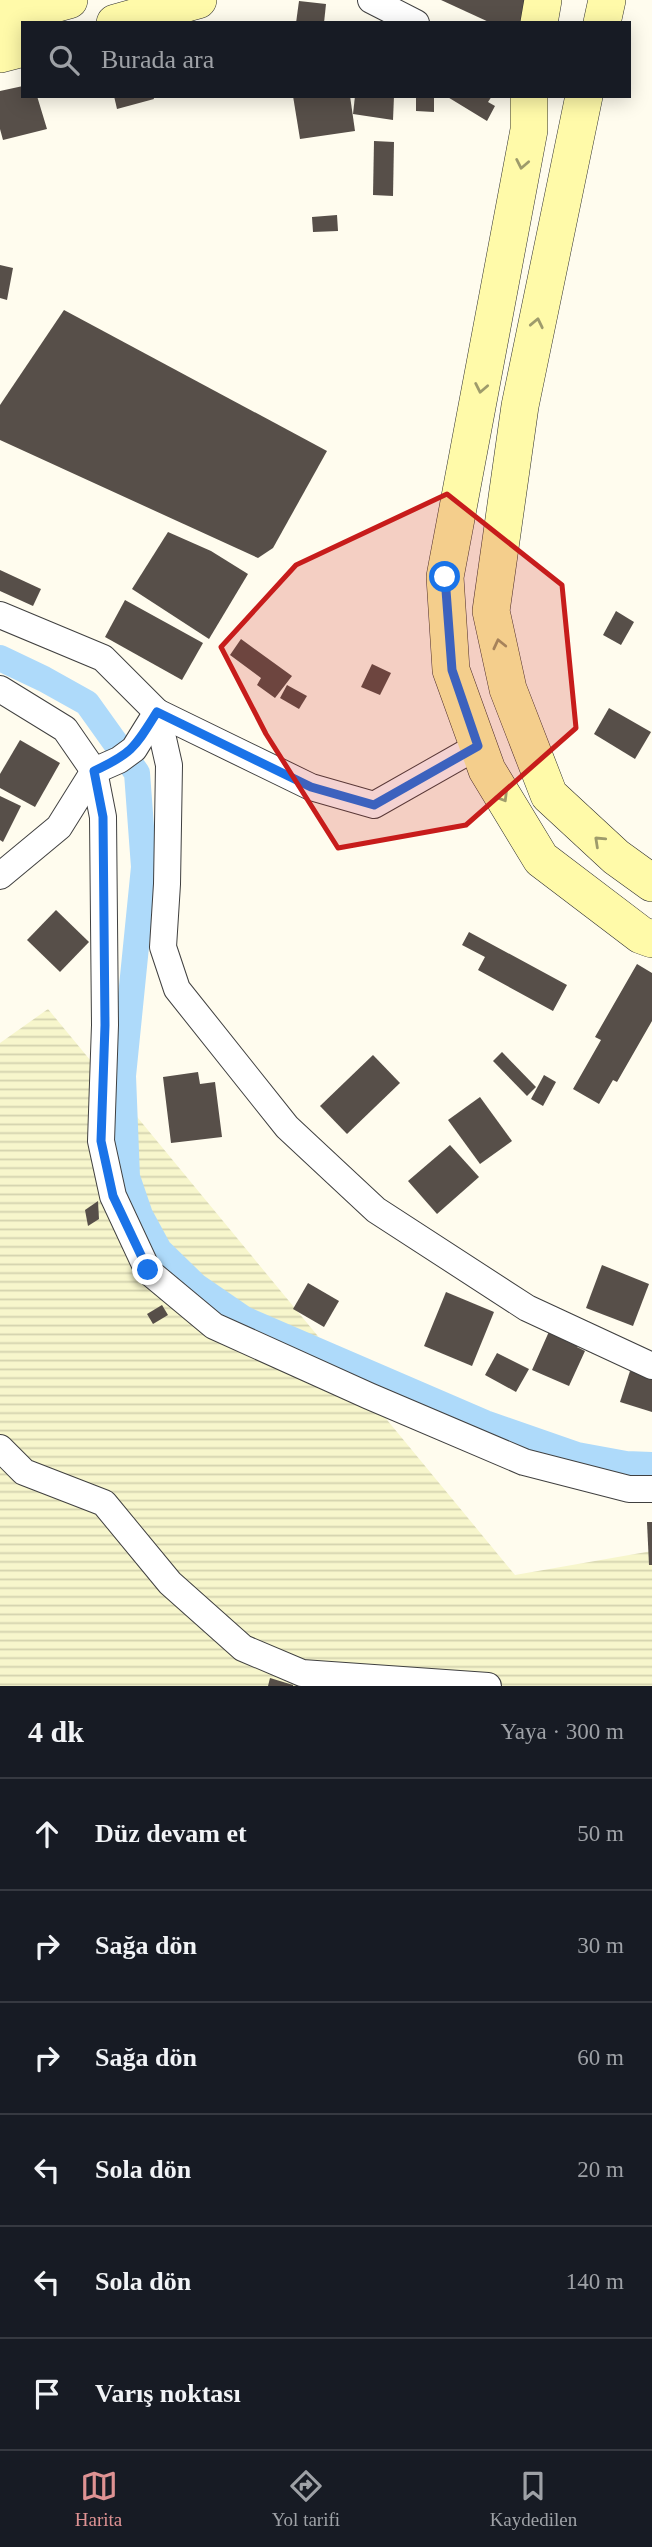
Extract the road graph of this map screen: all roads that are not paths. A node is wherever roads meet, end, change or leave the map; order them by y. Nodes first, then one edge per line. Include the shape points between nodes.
1 (198, 0) edge
2 (371, 0) edge
3 (543, 0) edge
4 (607, 0) edge
5 (59, 2) edge
6 (0, 19) edge
7 (122, 21) edge
8 (412, 21) edge
9 (539, 21) edge
10 (602, 21) edge
11 (21, 49) edge
12 (0, 54) edge
13 (529, 98) edge
14 (584, 98) edge
15 (0, 615) edge
16 (0, 689) edge
17 (157, 712) junction
18 (478, 746) junction
19 (94, 771) junction
20 (0, 876) edge
21 (652, 883) edge
22 (652, 939) edge
23 (652, 1366) edge
24 (0, 1448) edge
25 (652, 1489) edge
26 (488, 1686) edge

1 - 7 main road
2 - 8 street
3 - 9 main road
4 - 10 main road
5 - 6 main road
11 - 12 main road
13 -> 18 main road via 528,130 445,577 452,670
21 -> 14 main road via 616,857 549,794 509,689 491,611 520,406
15 - 17 street via 103,658
16 - 19 street via 65,729
17 - 18 street via 311,787 374,805
17 - 19 street via 126,754
17 - 23 street via 169,765 163,947 177,989 287,1127 376,1210 527,1308
18 -> 22 main road via 487,770 541,859
19 - 20 street via 59,827
19 - 25 street via 103,817 101,1141 113,1196 148,1270 214,1326 369,1396 524,1462 629,1489
24 - 26 street via 24,1472 104,1503 170,1583 243,1648 302,1673

